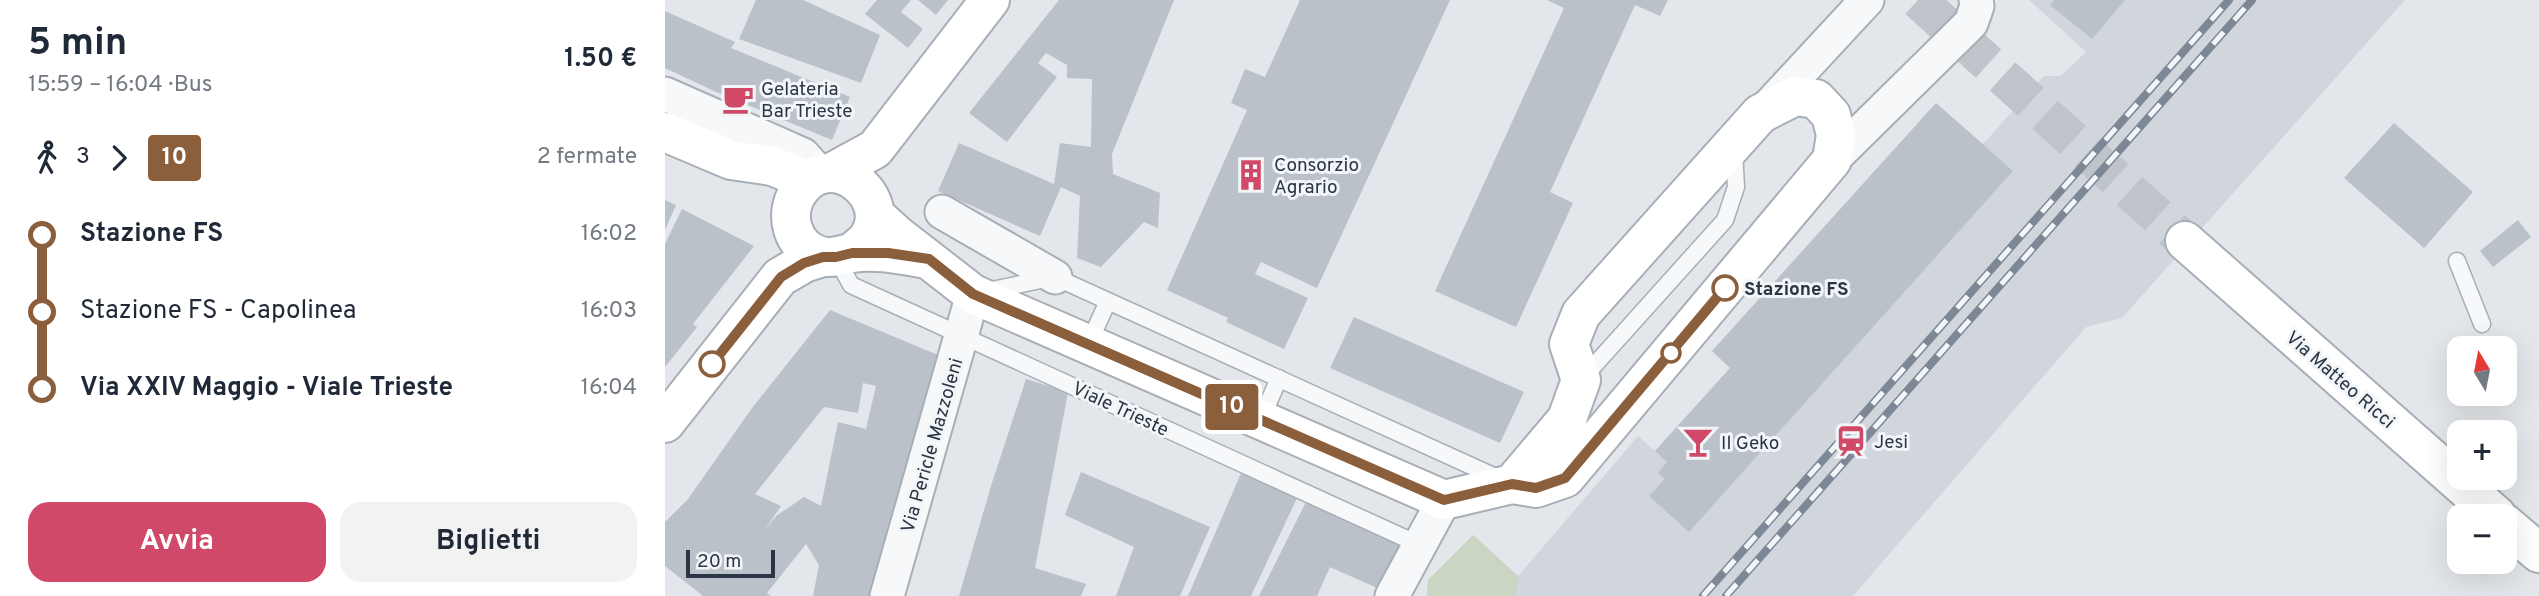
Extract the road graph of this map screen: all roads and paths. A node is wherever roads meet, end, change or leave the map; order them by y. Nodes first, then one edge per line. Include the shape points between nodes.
1 (990, 0) edge
2 (1867, 0) edge
3 (1976, 0) edge
4 (665, 94) edge
5 (1761, 114) junction
6 (665, 132) edge
7 (875, 149) junction
8 (731, 160) junction
9 (1832, 160) junction
10 (820, 176) junction
11 (872, 204) junction
12 (942, 212) dead end
13 (791, 225) junction
14 (2185, 242) tunnel mouth
15 (837, 255) junction
16 (929, 259) junction
17 (2457, 261) dead end
18 (781, 277) junction
19 (1055, 277) junction
20 (973, 294) junction
21 (1108, 301) junction
22 (2482, 324) dead end
23 (963, 335) junction
24 (1089, 345) junction
25 (1279, 378) junction
26 (1261, 420) junction
27 (665, 423) edge
28 (1512, 484) junction
29 (1444, 500) junction
30 (2483, 504) edge
31 (2517, 534) edge
32 (1420, 545) junction
33 (2539, 553) edge
34 (887, 596) edge
35 (1392, 596) edge

1 - 7 street
2 - 5 street
3 - 9 street via 1971,23
4 - 10 street, Viale Trieste via 803,155
5 - 9 street via 1795,96 1816,99 1834,125
5 - 28 street via 1581,314 1569,344 1581,380 1567,419
6 - 8 street, Viale Trieste
7 - 10 street
7 - 11 street
8 - 10 street, Viale Trieste
8 - 13 street, Viale Trieste
9 - 28 street via 1565,478 1536,488
10 - 11 street, Viale Trieste via 853,178
10 - 13 street via 794,196
11 - 15 street via 869,237
11 - 16 street, Viale Trieste
12 - 19 street
13 - 15 street, Viale Trieste via 805,249
13 - 18 street
14 - 30 street, Via Matteo Ricci
15 - 16 street via 888,253
15 - 18 street via 804,263
15 - 23 lane, Viale Trieste via 851,285
16 - 20 street, Viale Trieste
17 - 22 lane
18 - 27 street
19 - 20 lane
19 - 21 lane
20 - 23 street, Via Pericle Mazzoleni
20 - 24 street, Viale Trieste
21 - 24 lane
21 - 25 lane
23 - 32 lane, Viale Trieste
23 - 34 street, Via Pericle Mazzoleni
24 - 26 street, Viale Trieste
25 - 26 lane
25 - 28 lane
26 - 29 street, Viale Trieste
28 - 29 street
29 - 32 street
31 - 33 street
32 - 35 street

